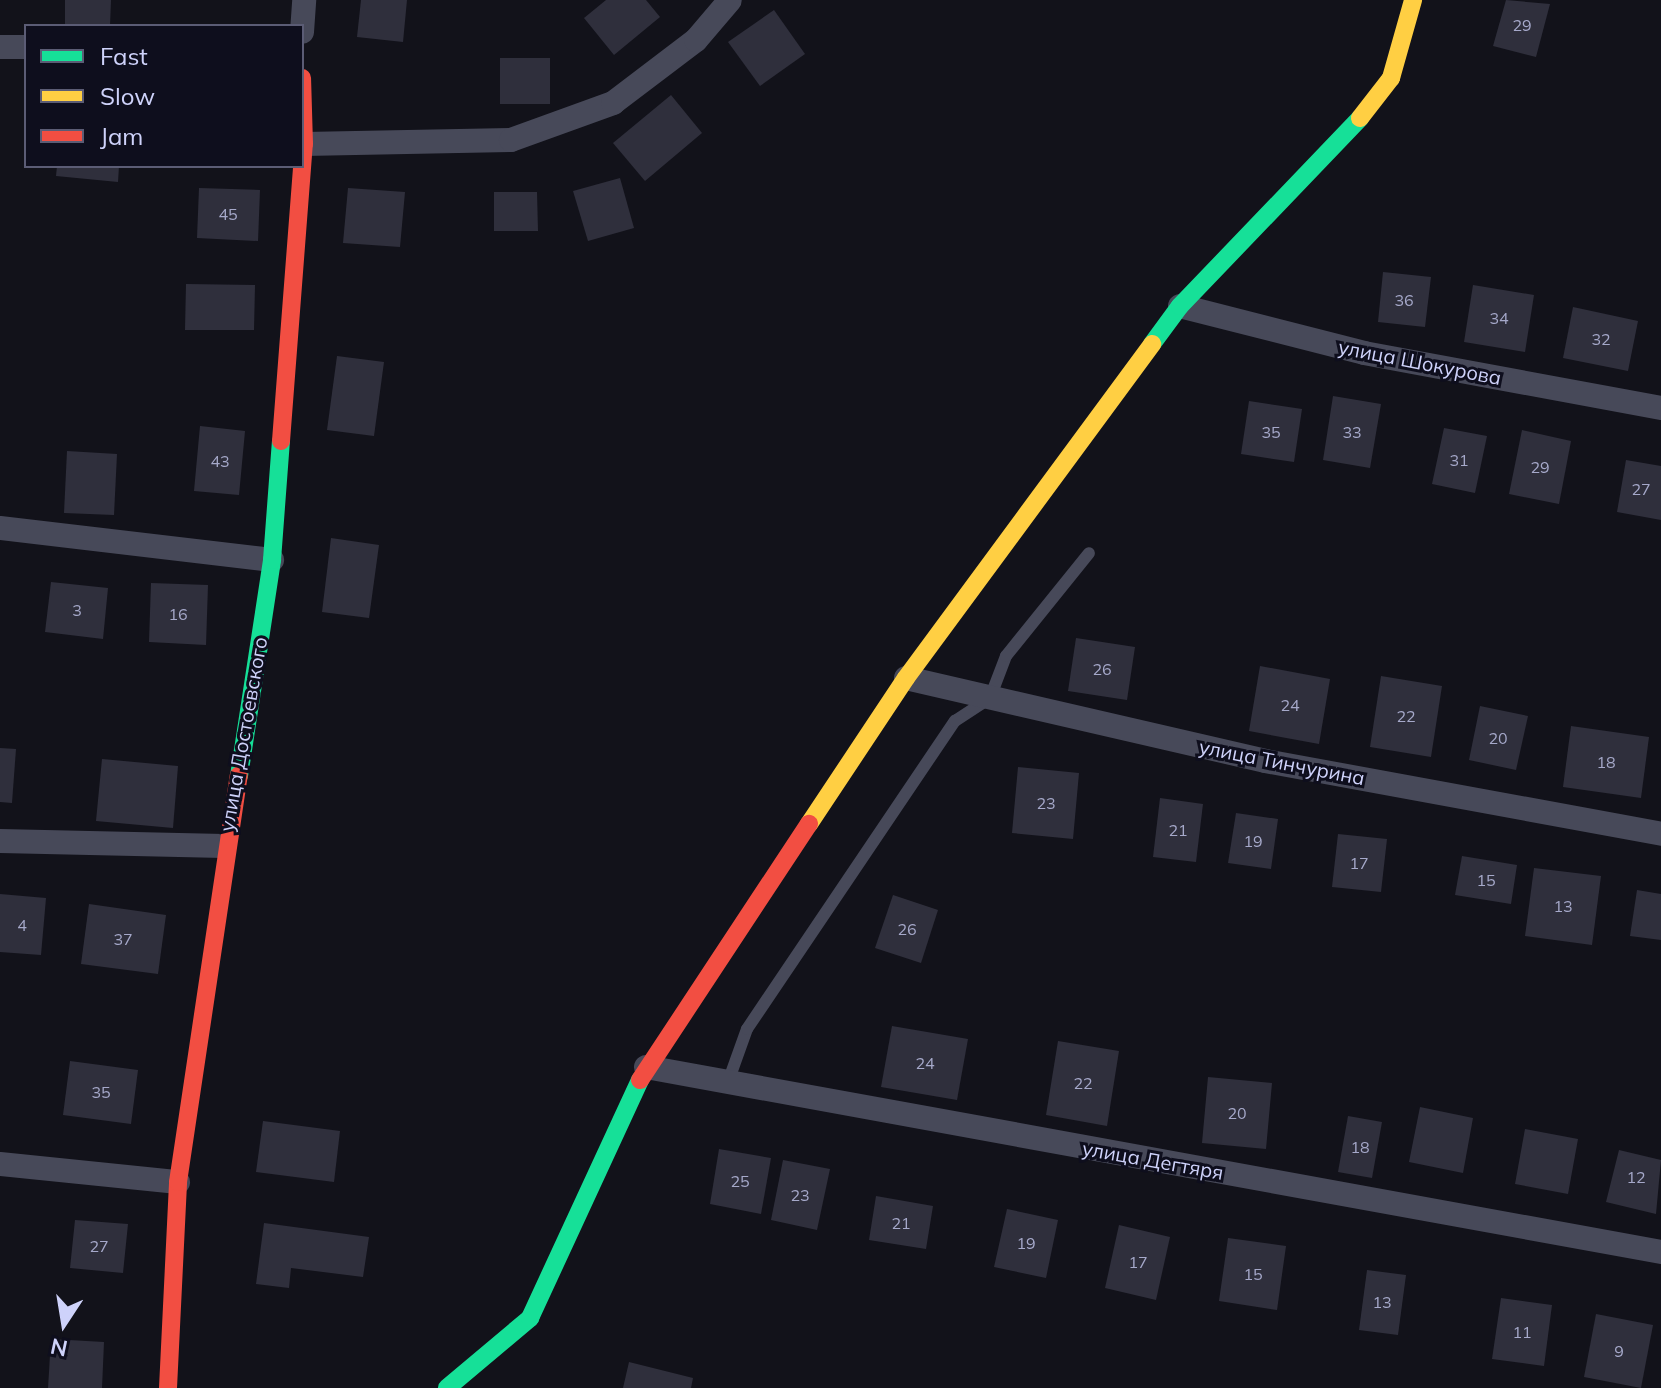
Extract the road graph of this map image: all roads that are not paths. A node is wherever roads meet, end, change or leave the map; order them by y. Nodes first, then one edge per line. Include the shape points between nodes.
1 (304, 0) edge
2 (730, 0) edge
3 (1413, 0) edge
4 (302, 24) edge
5 (0, 47) edge
6 (24, 47) edge
7 (304, 144) edge
8 (302, 168) edge
9 (1180, 306) junction
10 (1661, 408) edge
11 (0, 528) edge
12 (1089, 553) dead end
13 (272, 560) junction
14 (906, 678) junction
15 (990, 698) junction
16 (1661, 834) edge
17 (0, 841) edge
18 (224, 846) junction
19 (646, 1067) junction
20 (728, 1082) junction
21 (0, 1164) edge
22 (178, 1182) junction
23 (1661, 1252) edge
24 (168, 1388) edge
25 (447, 1388) edge

1 - 4 street
2 - 7 street via 696,40 613,103 511,140
3 - 9 street via 1391,78 1344,138
5 - 6 street
8 - 13 street, улица Достоевского
9 - 10 street, улица Шокурова via 1364,353
9 - 14 street
11 - 13 street
12 - 15 lane via 1006,656
13 - 18 street, улица Достоевского
14 - 15 street, улица Тинчурина
14 - 19 street
15 - 16 street, улица Тинчурина via 1265,761
15 - 20 lane via 946,734 747,1029
17 - 18 street
18 - 22 street, улица Достоевского
19 - 20 street, улица Дегтяря
19 - 25 street via 530,1318
20 - 23 street, улица Дегтяря
21 - 22 street
22 - 24 street, улица Достоевского

